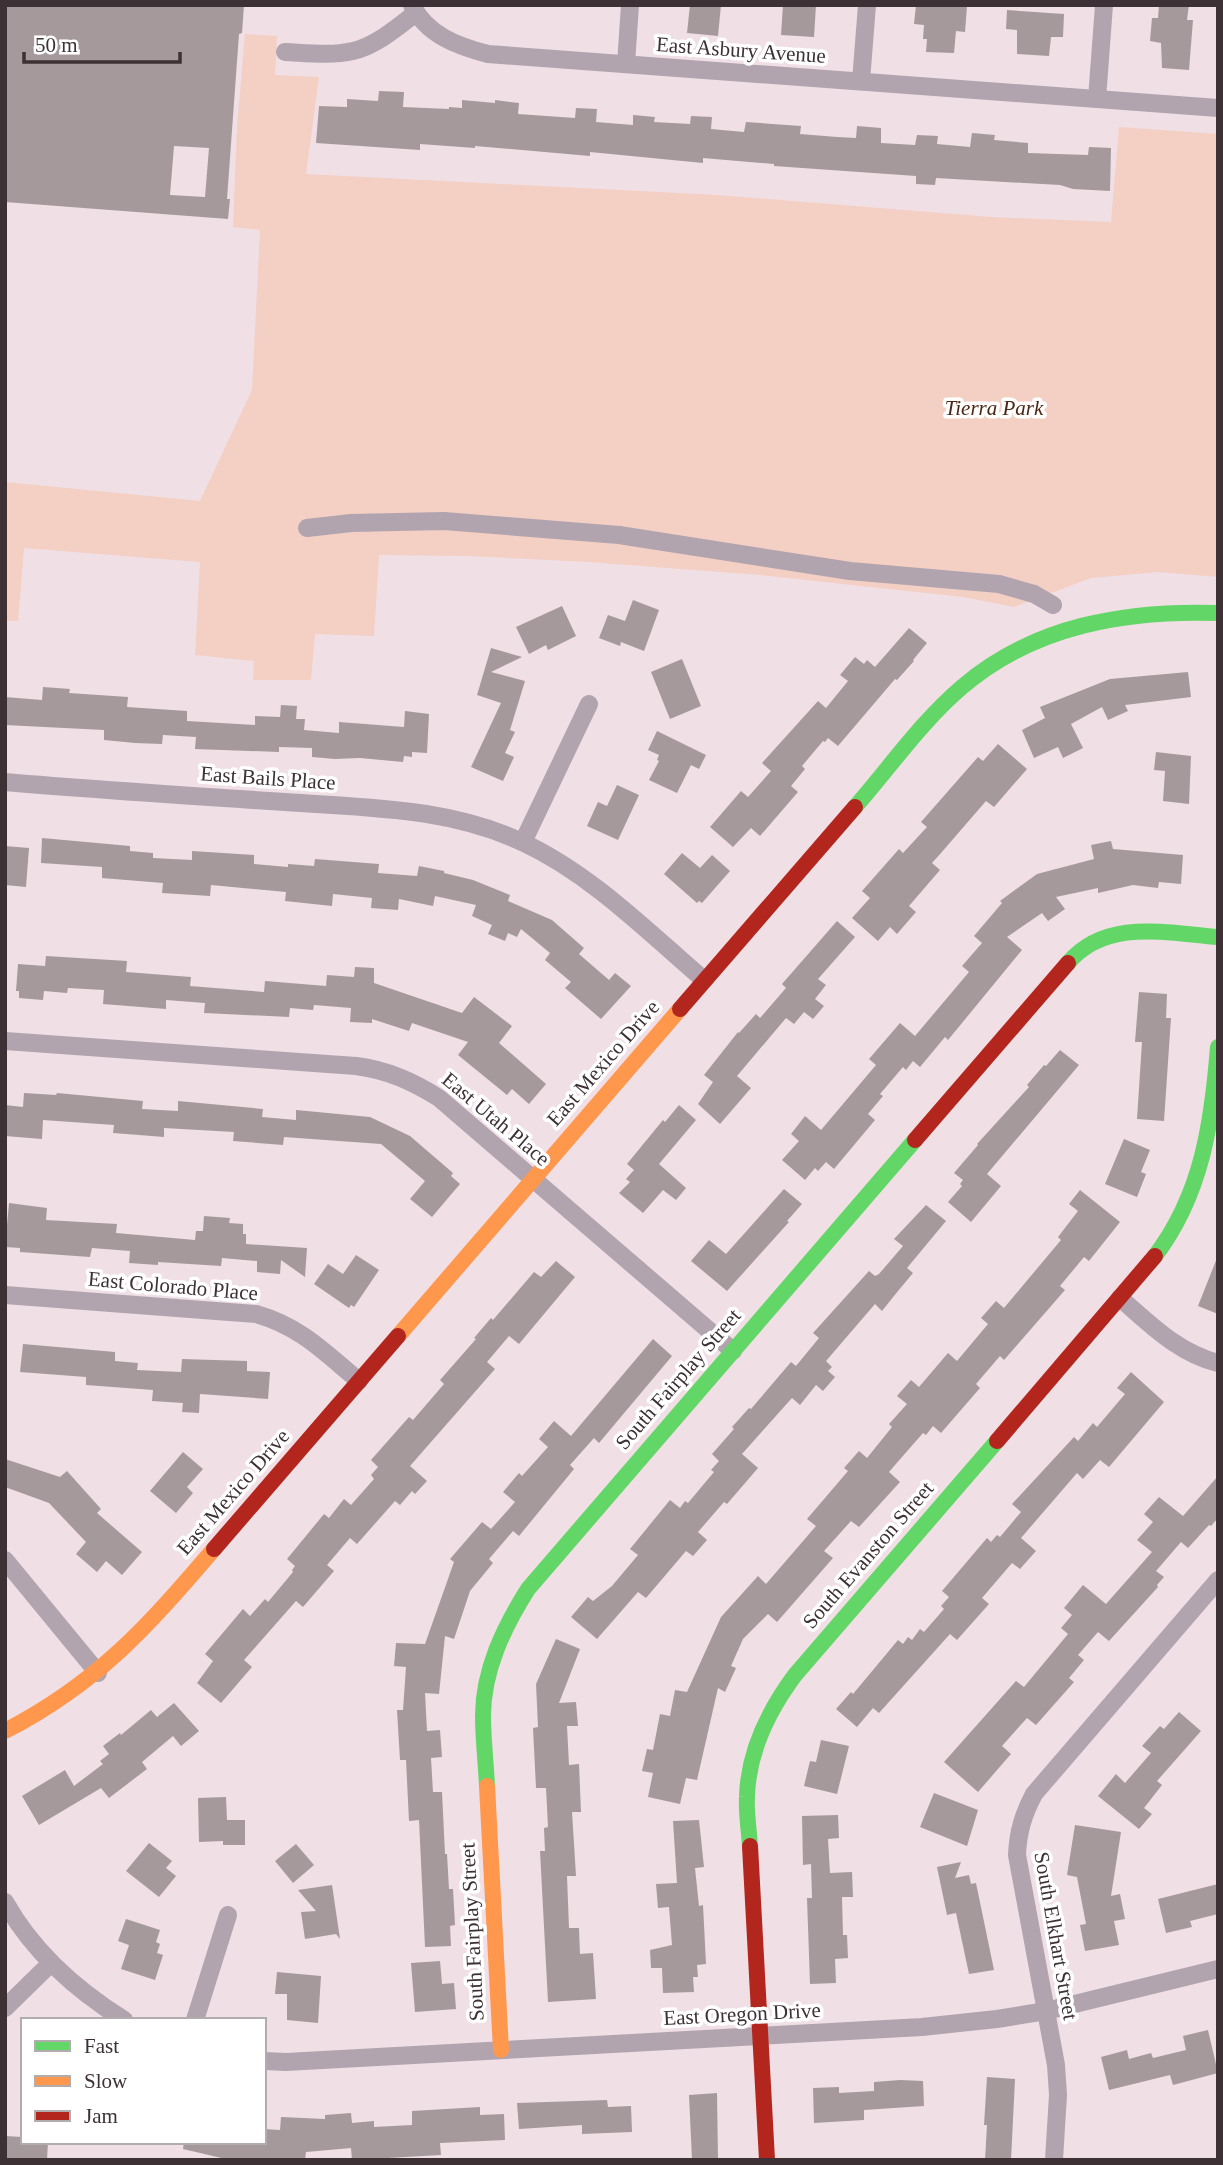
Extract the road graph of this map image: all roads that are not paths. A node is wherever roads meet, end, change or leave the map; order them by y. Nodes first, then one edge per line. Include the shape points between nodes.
1 (630, 5) edge
2 (867, 5) edge
3 (1104, 5) edge
4 (414, 9) edge
5 (285, 52) dead end
6 (626, 64) junction
7 (861, 81) junction
8 (1097, 99) junction
9 (1218, 108) edge
10 (307, 528) dead end
11 (1053, 605) dead end
12 (1218, 614) edge
13 (589, 704) dead end
14 (5, 782) edge
15 (523, 842) junction
16 (1218, 937) edge
17 (704, 981) junction
18 (5, 1041) edge
19 (1218, 1047) edge
20 (533, 1179) junction
21 (5, 1295) edge
22 (1120, 1298) junction
23 (733, 1351) junction
24 (1218, 1363) edge
25 (359, 1381) junction
26 (5, 1560) edge
27 (1218, 1580) edge
28 (98, 1673) junction
29 (5, 1731) edge
30 (5, 1902) edge
31 (228, 1915) dead end
32 (51, 1963) junction
33 (1218, 1969) edge
34 (5, 2008) edge
35 (1046, 2011) junction
36 (121, 2018) edge
37 (196, 2018) edge
38 (760, 2036) junction
39 (501, 2050) junction
40 (266, 2061) edge
41 (767, 2160) edge
42 (1054, 2160) edge

1 - 6 street
2 - 7 street
3 - 8 street
4 - 5 street, East Asbury Avenue via 384,36 357,50
4 - 6 street, East Asbury Avenue via 440,37 458,47 488,54
6 - 7 street, East Asbury Avenue
7 - 8 street, East Asbury Avenue
8 - 9 street, East Asbury Avenue
10 - 11 street via 444,521 619,535 850,570 999,584
12 - 17 street, East Mexico Drive via 1145,612 1096,621 1025,645 991,665 940,708
13 - 15 street
14 - 15 street, East Bails Place via 415,811 488,828
15 - 17 street, East Bails Place via 592,884
16 - 23 street, South Fairplay Street via 1116,934 1092,943 1072,958
17 - 20 street, East Mexico Drive
18 - 20 street, East Utah Place via 374,1069 418,1084 439,1098
19 - 22 street, South Evanston Street via 1212,1118 1193,1190 1173,1230
20 - 23 street, East Utah Place
20 - 25 street, East Mexico Drive
21 - 25 street, East Colorado Place via 256,1314 302,1334
22 - 24 street via 1181,1348
22 - 38 street, South Evanston Street via 795,1675 767,1717 755,1746 747,1796
23 - 39 street, South Fairplay Street via 528,1589 495,1648 483,1714
25 - 28 street, East Mexico Drive via 149,1625
26 - 28 street
27 - 35 street, South Elkhart Street via 1034,1794 1023,1816 1017,1855
28 - 29 street, East Mexico Drive
30 - 32 street
31 - 37 street
32 - 34 street
32 - 36 street
33 - 35 street, East Oregon Drive
35 - 38 street, East Oregon Drive via 922,2026
35 - 42 street, South Elkhart Street via 1058,2095
38 - 39 street, East Oregon Drive
38 - 41 street, South Evanston Street
39 - 40 street, East Oregon Drive

